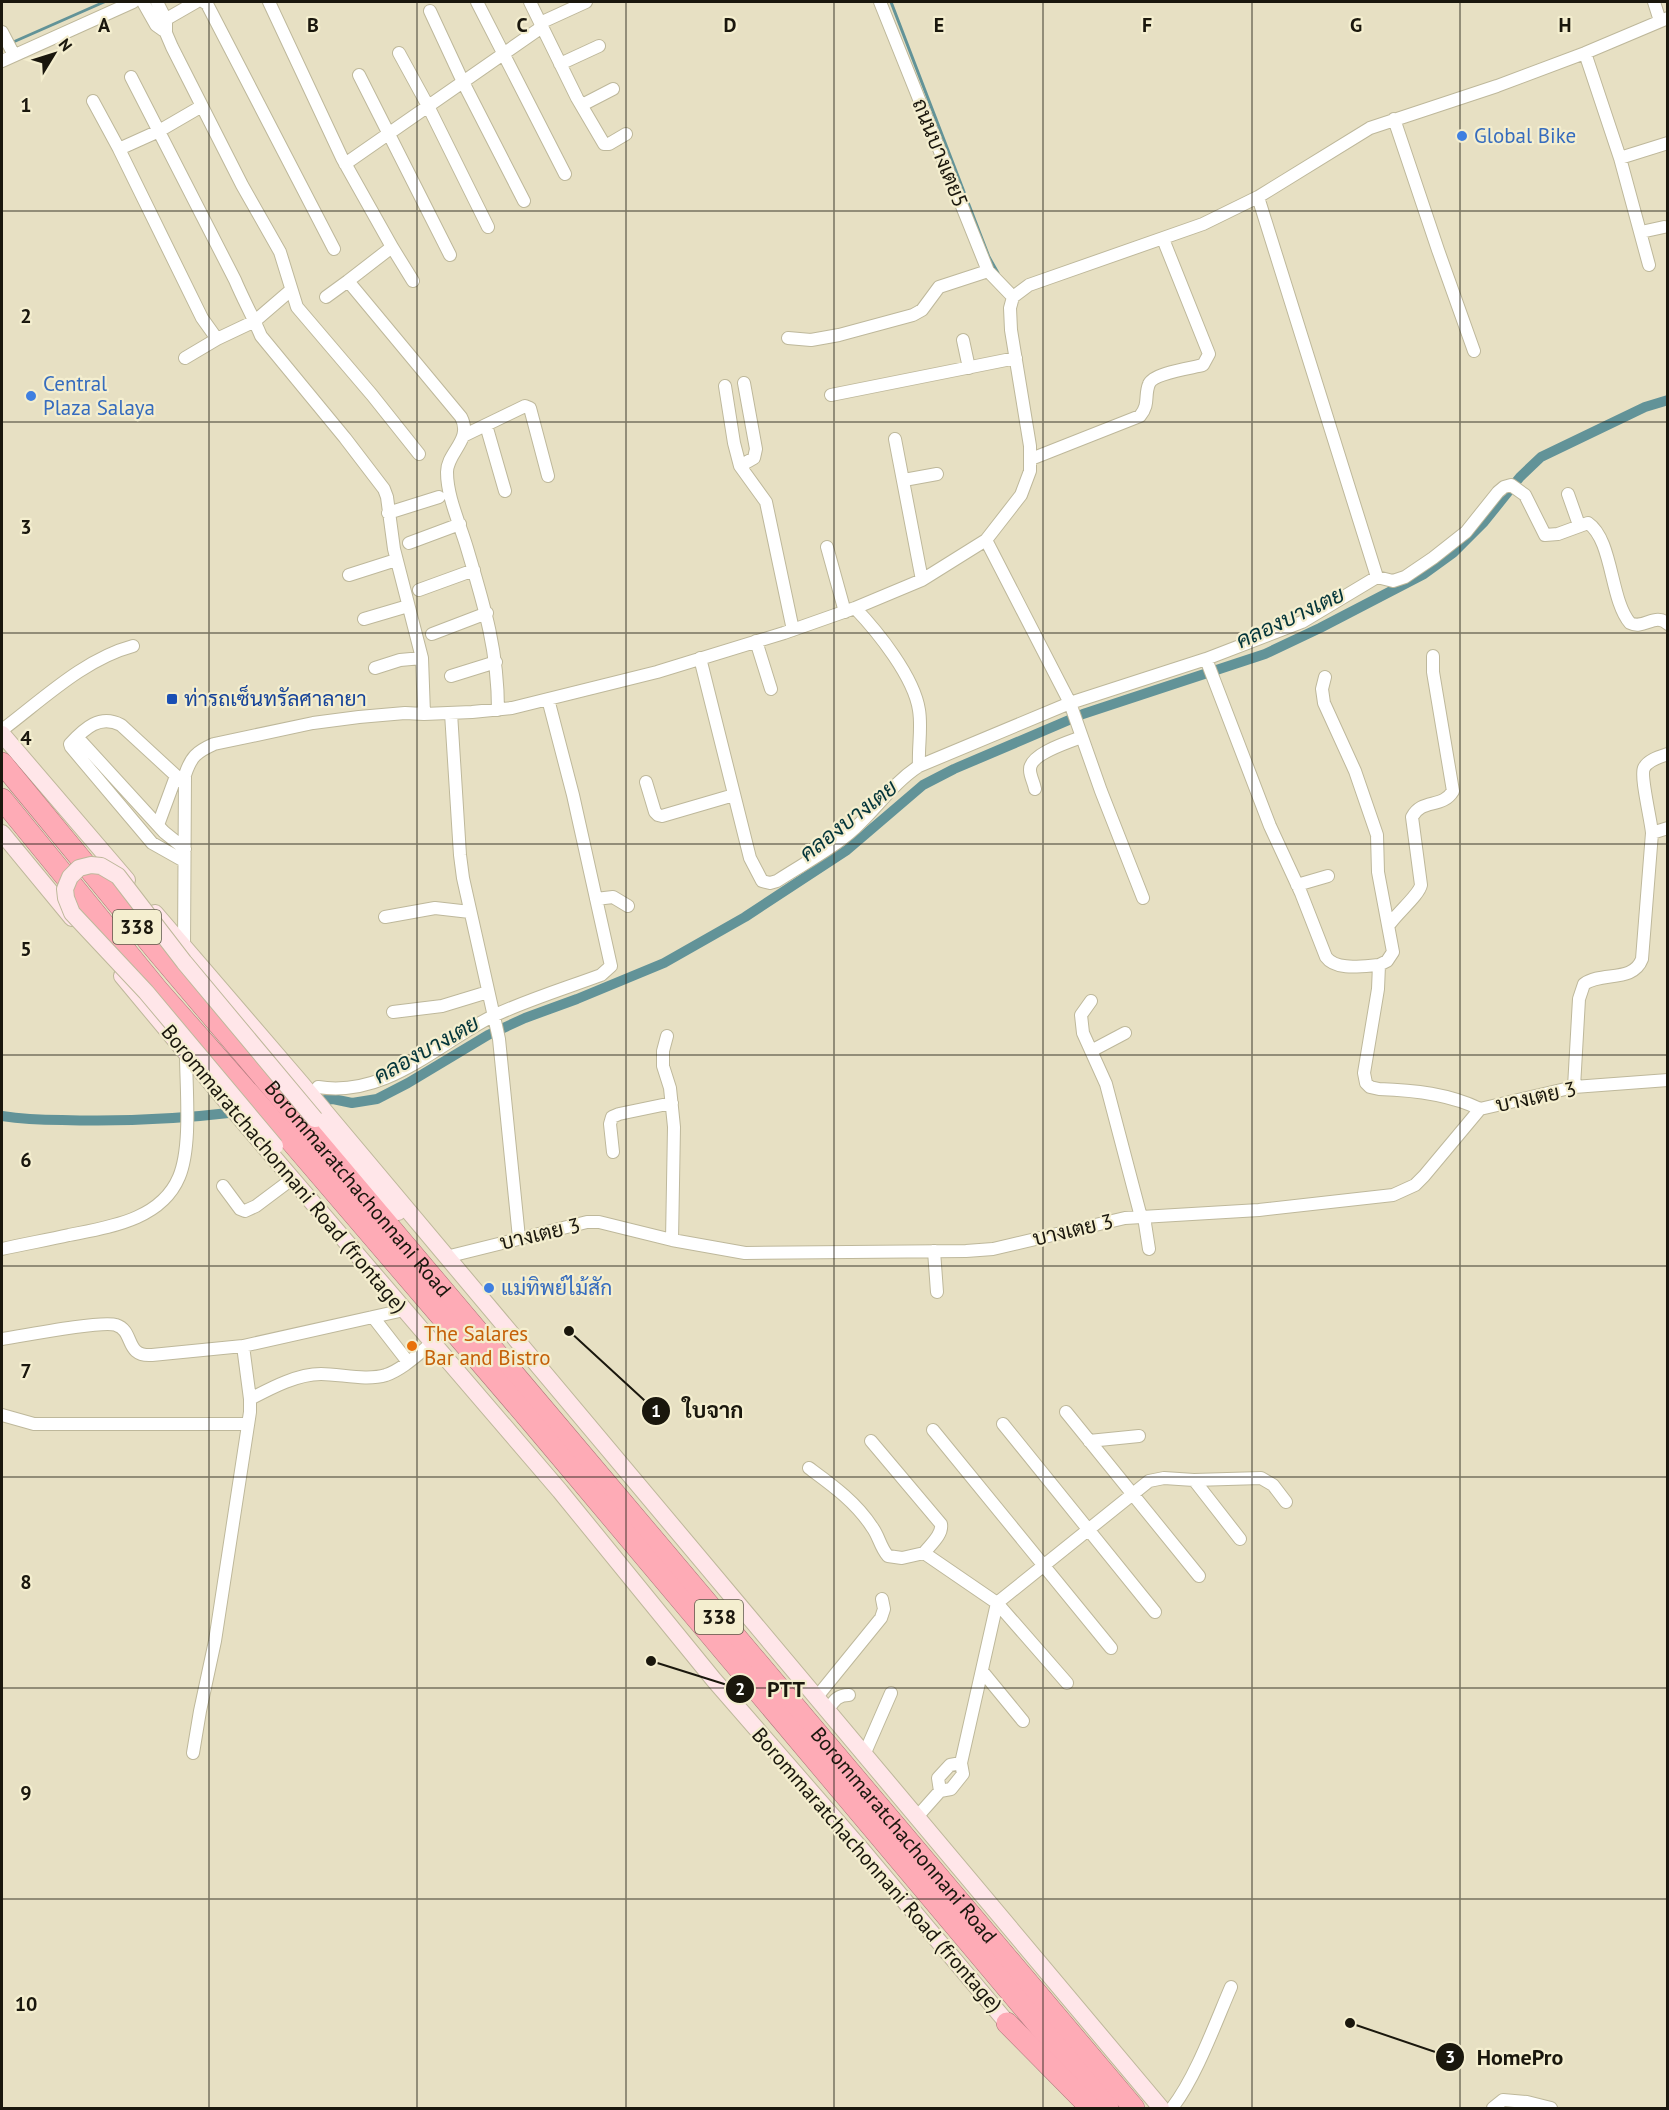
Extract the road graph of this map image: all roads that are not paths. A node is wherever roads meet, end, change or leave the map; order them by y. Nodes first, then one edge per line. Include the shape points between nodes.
1 (133, 2) edge
2 (143, 2) edge
3 (157, 2) edge
4 (196, 2) edge
5 (204, 2) edge
6 (269, 2) edge
7 (477, 2) edge
8 (530, 2) edge
9 (586, 2) edge
10 (880, 2) edge
11 (1654, 2) edge
12 (110, 6) edge
13 (430, 11) dead end
14 (1664, 19) edge
15 (541, 25) junction
16 (163, 26) junction
17 (8, 44) edge
18 (599, 45) dead end
19 (399, 53) dead end
20 (1585, 53) junction
21 (503, 55) junction
22 (2, 61) edge
23 (560, 64) junction
24 (359, 75) dead end
25 (131, 77) dead end
26 (464, 82) junction
27 (614, 89) dead end
28 (93, 101) dead end
29 (582, 105) junction
30 (202, 106) junction
31 (429, 106) junction
32 (1394, 118) junction
33 (159, 131) junction
34 (388, 134) junction
35 (626, 134) dead end
36 (1668, 143) edge
37 (118, 149) junction
38 (1620, 158) junction
39 (345, 164) junction
40 (566, 174) dead end
41 (1258, 197) junction
42 (525, 201) dead end
43 (488, 227) dead end
44 (1664, 227) dead end
45 (1641, 232) junction
46 (1163, 239) junction
47 (392, 247) junction
48 (333, 249) dead end
49 (450, 255) dead end
50 (1649, 265) dead end
51 (988, 272) junction
52 (348, 281) junction
53 (413, 281) dead end
54 (291, 290) junction
55 (326, 297) dead end
56 (1013, 297) junction
57 (255, 321) junction
58 (788, 338) dead end
59 (217, 339) junction
60 (963, 340) dead end
61 (1474, 351) dead end
62 (185, 358) dead end
63 (1016, 358) junction
64 (969, 368) junction
65 (744, 383) dead end
66 (725, 386) dead end
67 (831, 395) dead end
68 (486, 425) junction
69 (463, 436) junction
70 (895, 439) dead end
71 (419, 454) dead end
72 (1031, 459) junction
73 (740, 466) junction
74 (937, 474) dead end
75 (548, 476) dead end
76 (904, 480) junction
77 (505, 491) dead end
78 (1568, 494) dead end
79 (438, 497) dead end
80 (388, 513) junction
81 (460, 524) junction
82 (1579, 525) junction
83 (986, 540) junction
84 (409, 543) dead end
85 (827, 547) dead end
86 (396, 560) junction
87 (474, 570) junction
88 (349, 575) dead end
89 (1377, 578) junction
90 (922, 580) junction
91 (418, 590) dead end
92 (408, 606) junction
93 (850, 610) junction
94 (487, 613) junction
95 (364, 619) dead end
96 (1668, 624) edge
97 (793, 630) junction
98 (432, 634) dead end
99 (756, 641) junction
100 (134, 646) dead end
101 (1433, 656) dead end
102 (422, 658) junction
103 (700, 658) junction
104 (496, 662) junction
105 (1207, 662) junction
106 (375, 668) dead end
107 (451, 676) dead end
108 (1325, 677) dead end
109 (771, 689) dead end
110 (548, 699) junction
111 (498, 710) junction
112 (1073, 711) junction
113 (451, 713) junction
114 (424, 714) junction
115 (2, 732) edge
116 (1082, 737) junction
117 (78, 738) junction
118 (1668, 753) edge
119 (2, 763) edge
120 (919, 766) junction
121 (181, 780) junction
122 (646, 782) dead end
123 (122, 786) junction
124 (1035, 789) dead end
125 (111, 794) junction
126 (734, 795) junction
127 (2, 799) edge
128 (158, 825) junction
129 (1668, 828) edge
130 (2, 833) edge
131 (1652, 833) junction
132 (184, 855) junction
133 (1328, 876) dead end
134 (1297, 885) junction
135 (1143, 898) dead end
136 (596, 899) junction
137 (628, 906) dead end
138 (470, 912) junction
139 (386, 917) dead end
140 (1389, 925) junction
141 (184, 947) junction
142 (1379, 965) junction
143 (488, 992) junction
144 (1091, 1001) dead end
145 (393, 1012) dead end
146 (494, 1019) junction
147 (1125, 1034) dead end
148 (667, 1036) dead end
149 (1091, 1051) junction
150 (186, 1053) junction
151 (1668, 1080) edge
152 (310, 1085) junction
153 (1574, 1087) junction
154 (672, 1103) junction
155 (1480, 1109) junction
156 (315, 1119) junction
157 (280, 1139) junction
158 (613, 1152) dead end
159 (292, 1179) junction
160 (223, 1186) dead end
161 (1142, 1217) junction
162 (519, 1238) junction
163 (672, 1240) junction
164 (2, 1249) edge
165 (1149, 1249) dead end
166 (934, 1251) junction
167 (443, 1253) junction
168 (937, 1292) dead end
169 (407, 1314) junction
170 (373, 1317) junction
171 (2, 1339) edge
172 (432, 1343) junction
173 (243, 1346) junction
174 (408, 1362) junction
175 (250, 1399) junction
176 (1066, 1412) dead end
177 (2, 1414) edge
178 (248, 1424) junction
179 (1003, 1424) dead end
180 (933, 1430) dead end
181 (1139, 1436) dead end
182 (871, 1441) dead end
183 (1089, 1441) junction
184 (809, 1468) dead end
185 (1194, 1480) junction
186 (1133, 1494) junction
187 (1286, 1502) dead end
188 (1087, 1529) junction
189 (1240, 1539) dead end
190 (924, 1553) junction
191 (1043, 1565) junction
192 (1199, 1576) dead end
193 (882, 1599) dead end
194 (997, 1603) junction
195 (1155, 1612) dead end
196 (1111, 1648) dead end
197 (982, 1671) junction
198 (1067, 1683) dead end
199 (891, 1693) dead end
200 (849, 1695) dead end
201 (821, 1704) junction
202 (1023, 1721) dead end
203 (194, 1753) dead end
204 (864, 1755) junction
205 (916, 1818) junction
206 (1231, 1987) dead end
207 (1008, 2023) junction
208 (1079, 2109) edge
209 (1091, 2109) edge
210 (1108, 2109) edge
211 (1134, 2109) edge
212 (1161, 2109) edge
213 (1172, 2109) edge
214 (1493, 2109) edge
215 (1551, 2109) edge

1 - 12 street
2 - 16 street
3 - 16 street
4 - 16 street
5 - 48 street
6 - 39 street
7 - 21 street
8 - 15 street
9 - 15 street
10 - 51 street, ถนนบางเตย5
11 - 14 street
12 - 17 street
13 - 26 street
14 - 20 street
15 - 21 street
15 - 23 street
16 - 30 street
17 - 22 street
18 - 23 street
19 - 31 street
20 - 32 street
20 - 38 street
21 - 26 street
21 - 40 street
23 - 29 street
24 - 34 street
25 - 33 street
26 - 31 street
26 - 42 street
27 - 29 street
28 - 37 street
29 - 35 street via 604,144
30 - 33 street
30 - 54 street via 280,252
31 - 34 street
31 - 43 street
32 - 41 street via 1370,128
32 - 61 street
33 - 37 street
33 - 57 street
34 - 39 street
34 - 49 street
36 - 38 street
37 - 59 street via 202,318
38 - 45 street
39 - 47 street
41 - 46 street via 1203,225
41 - 89 street
44 - 45 street
45 - 50 street
46 - 56 street via 1029,285
46 - 72 street via 1209,354 1208,360 1152,381 1140,417
47 - 52 street
47 - 53 street
51 - 56 street, ถนนบางเตย5
51 - 58 street via 939,287 922,310 913,315 812,340
52 - 55 street
52 - 69 street via 461,417 465,426
54 - 57 street
54 - 71 street via 297,308
56 - 63 street via 1011,330
57 - 59 street
57 - 80 street via 261,336 380,483 387,497
59 - 62 street
60 - 64 street
63 - 64 street
63 - 72 street
64 - 67 street
65 - 73 street via 756,449 754,458
66 - 73 street
68 - 69 street
68 - 75 street via 525,406 530,408
68 - 77 street
69 - 81 street via 447,470
70 - 76 street
72 - 83 street via 1020,495
73 - 97 street via 766,502
74 - 76 street
76 - 90 street
78 - 82 street
79 - 80 street
80 - 86 street
81 - 84 street
81 - 87 street
82 - 89 street via 1545,535 1525,495 1511,485 1498,492 1466,532 1433,558 1394,581
82 - 96 street via 1588,523 1597,532 1630,623 1639,626 1658,619
83 - 90 street
83 - 112 street
85 - 93 street
86 - 88 street
86 - 92 street
87 - 91 street
87 - 94 street
89 - 105 street via 1302,622
90 - 93 street
92 - 95 street
92 - 102 street
93 - 97 street
93 - 120 street via 888,646 911,687 919,709
94 - 98 street
94 - 104 street
97 - 99 street
99 - 103 street
99 - 109 street
100 - 115 street via 116,650 69,679
101 - 140 street via 1453,791 1445,801 1421,807 1412,817 1420,890
102 - 106 street
102 - 114 street
103 - 110 street
103 - 126 street
104 - 107 street
104 - 111 street
105 - 112 street
105 - 134 street
108 - 140 street via 1324,703 1355,771 1377,835 1378,872
110 - 111 street
110 - 136 street
111 - 113 street
112 - 116 street
112 - 120 street
113 - 114 street
113 - 138 street via 460,855
114 - 121 street via 322,722 214,744 190,760
115 - 141 main road, 338
116 - 124 street via 1031,762
116 - 135 street
117 - 121 street via 95,723 115,722
117 - 123 street
117 - 125 street via 71,747
118 - 131 street via 1650,761 1643,770
119 - 156 highway, Borommaratchachonnani Road / 338 via 275,1089
120 - 126 street via 905,775 854,829 770,883 759,878 750,858
121 - 128 street
121 - 132 street
122 - 126 street via 655,812 662,816
123 - 125 street
123 - 128 street
125 - 132 street via 152,843
127 - 157 highway, Borommaratchachonnani Road / 338 via 157,989 248,1090
128 - 132 street
129 - 131 street
130 - 150 main road, Borommaratchachonnani Road (frontage) / 338
131 - 153 street via 1642,959 1630,973 1594,978 1584,984 1579,999
132 - 141 street
133 - 134 street
134 - 142 street via 1330,962
136 - 137 street via 618,898
136 - 146 street via 612,966 601,975
138 - 139 street via 435,908
138 - 143 street
140 - 142 street via 1393,952
141 - 152 main road, 338
142 - 155 street via 1364,1073 1366,1083 1379,1089 1444,1096
143 - 145 street via 442,1006
143 - 146 street
144 - 149 street via 1080,1022
146 - 152 street via 385,1080 338,1088
146 - 162 street
147 - 149 street
148 - 154 street via 663,1066
149 - 161 street via 1106,1084
150 - 159 main road, Borommaratchachonnani Road (frontage) / 338
150 - 164 street via 184,1156 171,1190 154,1208 116,1225
151 - 153 street, บางเตย 3
152 - 156 main road, 338
153 - 155 street, บางเตย 3
154 - 158 street via 612,1117
154 - 163 street
155 - 161 street, บางเตย 3 via 1419,1181 1393,1195 1259,1210
156 - 157 main road, bridge via 118,876 101,866 79,868 65,889 72,913
156 - 167 main road via 378,1195
156 - 211 highway, Borommaratchachonnani Road / 338 via 412,1255
157 - 169 main road
157 - 210 highway, Borommaratchachonnani Road / 338 via 669,1584
159 - 160 street via 245,1211
159 - 169 main road, Borommaratchachonnani Road (frontage) / 338
161 - 165 street
161 - 166 street, บางเตย 3 via 1104,1222 993,1249
162 - 163 street, บางเตย 3 via 599,1222
162 - 167 street, บางเตย 3
163 - 166 street, บางเตย 3 via 745,1253
166 - 168 street
167 - 201 main road, 338
169 - 170 street
169 - 172 main road, Borommaratchachonnani Road (frontage) / 338
170 - 173 street
170 - 174 street
171 - 173 street via 115,1324 123,1329 133,1349 144,1356
172 - 174 street
172 - 207 main road, Borommaratchachonnani Road (frontage) / 338
173 - 175 street
174 - 175 street via 380,1376 308,1375
175 - 178 street
176 - 183 street
177 - 178 street via 34,1424
178 - 203 street
179 - 188 street
180 - 191 street
181 - 183 street
182 - 190 street via 941,1524 942,1529
183 - 186 street
184 - 190 street via 858,1508 888,1556 902,1558
185 - 186 street via 1157,1478
185 - 187 street via 1261,1478 1273,1485
185 - 189 street
186 - 188 street
186 - 192 street
188 - 191 street
188 - 195 street
190 - 194 street
191 - 194 street
191 - 196 street
193 - 201 street via 881,1618
194 - 197 street
194 - 198 street
197 - 202 street
197 - 205 street via 961,1763 963,1774 951,1789 940,1791
199 - 204 street
200 - 201 street
201 - 204 main road, 338
204 - 205 main road, 338
205 - 212 main road, 338
206 - 213 street via 1205,2048
207 - 208 main road, Borommaratchachonnani Road (frontage) / 338
207 - 209 highway
214 - 215 street via 1503,2100

